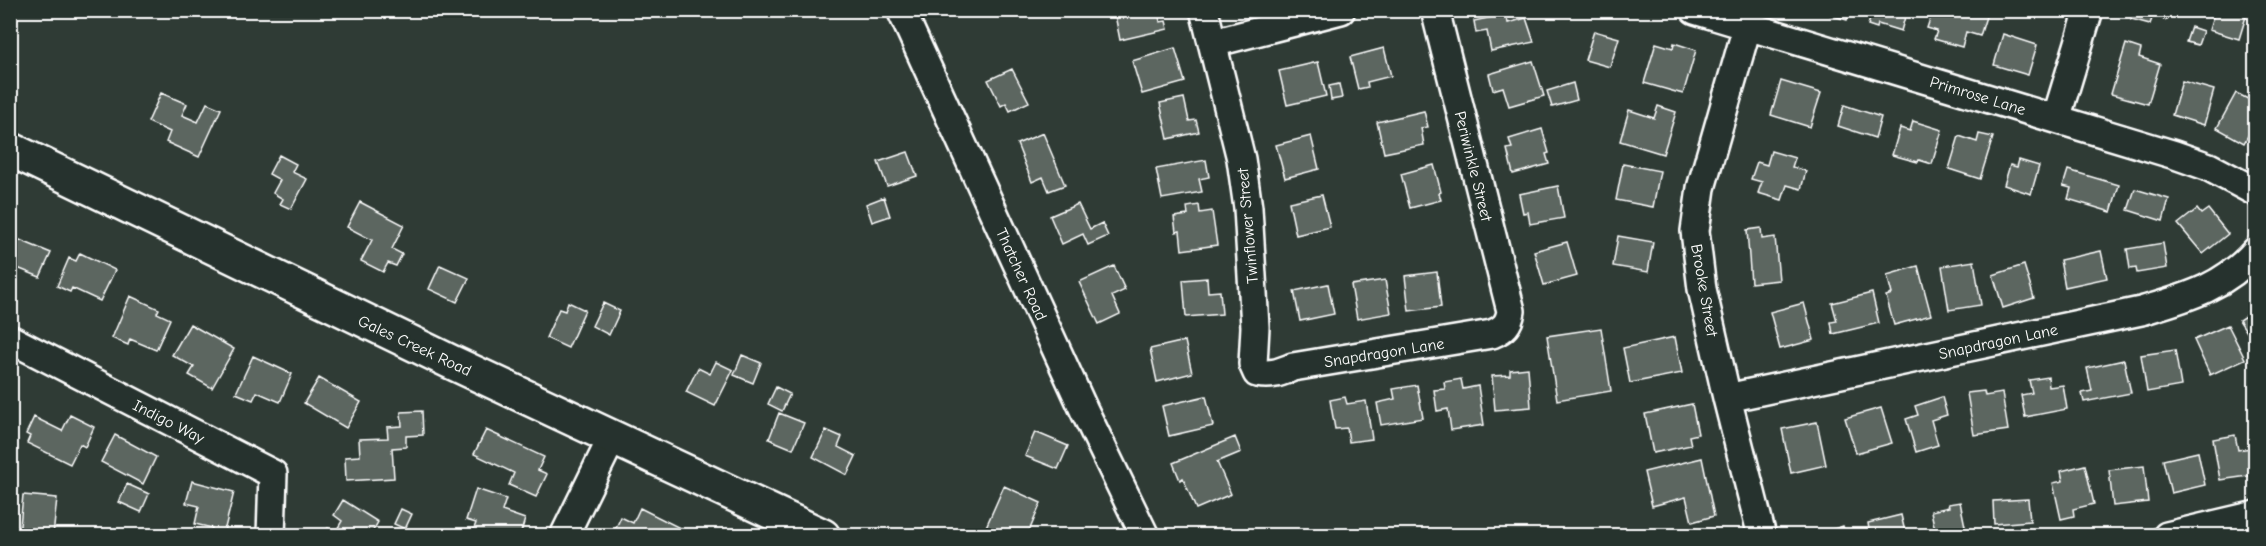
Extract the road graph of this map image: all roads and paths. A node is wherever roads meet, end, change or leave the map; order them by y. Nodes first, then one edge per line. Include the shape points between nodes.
1 (901, 10) edge
2 (1204, 10) edge
3 (1341, 10) edge
4 (1435, 10) edge
5 (1695, 10) edge
6 (2089, 10) edge
7 (1750, 18) edge
8 (1213, 43) junction
9 (2056, 119) junction
10 (10, 149) edge
11 (2256, 192) edge
12 (2256, 251) edge
13 (1509, 322) joint
14 (10, 339) edge
15 (1257, 373) joint
16 (1727, 398) junction
17 (612, 438) junction
18 (2256, 515) edge
19 (271, 536) edge
20 (564, 536) edge
21 (823, 536) edge
22 (1145, 536) edge
23 (1762, 536) edge
24 (2167, 536) edge

1 - 22 street, Thatcher Road
2 - 8 street, Twinflower Street
3 - 8 street
4 - 13 street, Periwinkle Street via 1511,311
5 - 7 street, Primrose Lane
6 - 9 street
7 - 9 street, Primrose Lane
7 - 16 street, Brooke Street via 1701,188 1695,231 1702,289
8 - 15 street, Twinflower Street via 1241,159 1248,208 1255,327 1252,364
9 - 11 street, Primrose Lane via 2209,167
10 - 17 main road, Gales Creek Road
12 - 16 street, Snapdragon Lane via 2223,281 2181,300
13 - 15 street, Snapdragon Lane via 1492,334 1293,367 1279,374
14 - 19 street, Indigo Way via 273,474
16 - 23 street, Brooke Street
17 - 20 street
17 - 21 main road, Gales Creek Road
18 - 24 street

